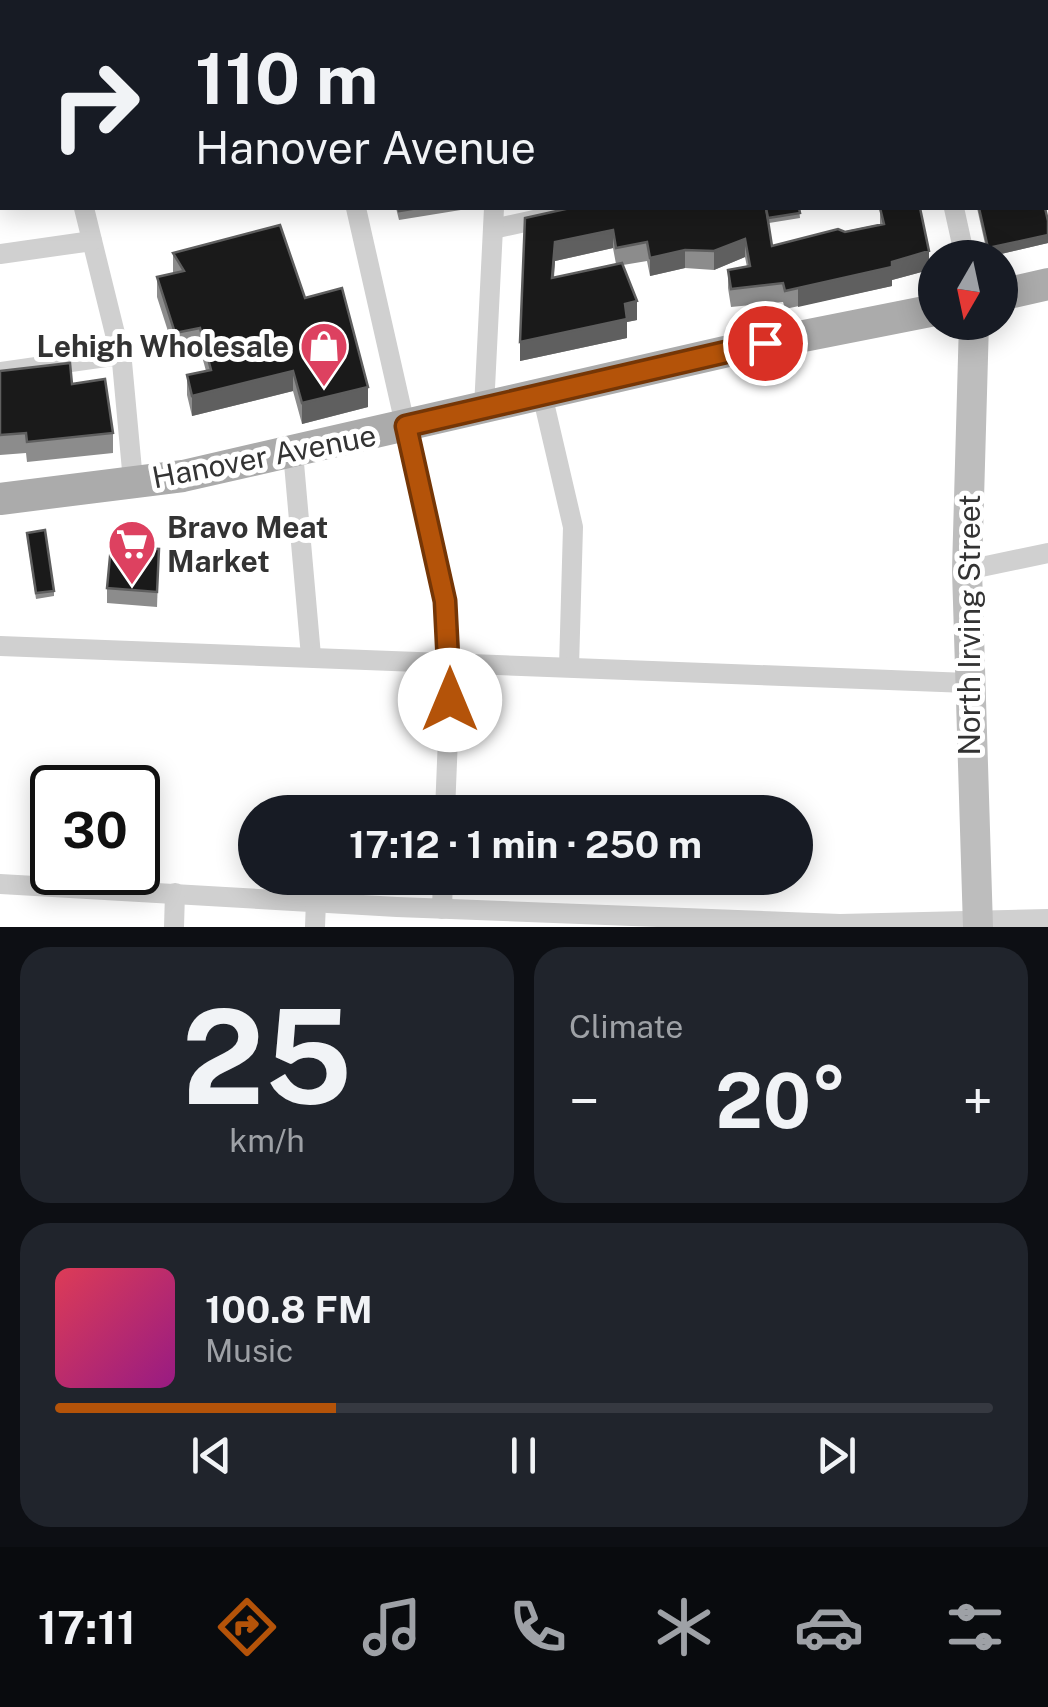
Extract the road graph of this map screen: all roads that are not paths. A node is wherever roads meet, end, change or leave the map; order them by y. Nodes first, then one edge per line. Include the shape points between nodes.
1 (734, 0) edge
2 (788, 0) edge
3 (84, 210) edge
4 (356, 210) edge
5 (570, 210) edge
6 (954, 210) edge
7 (493, 218) edge
8 (962, 240) edge
9 (92, 241) junction
10 (0, 254) edge
11 (1048, 284) edge
12 (1018, 291) edge
13 (918, 314) edge
14 (973, 340) edge
15 (120, 356) junction
16 (0, 371) edge
17 (542, 394) junction
18 (484, 408) junction
19 (406, 426) junction
20 (293, 452) junction
21 (133, 481) junction
22 (0, 499) edge
23 (1048, 553) edge
24 (967, 570) junction
25 (0, 646) edge
26 (312, 656) junction
27 (451, 662) junction
28 (569, 667) junction
29 (968, 684) junction
30 (446, 795) edge
31 (0, 884) edge
32 (175, 893) junction
33 (442, 895) edge
34 (316, 902) junction
35 (442, 909) junction
36 (1048, 919) edge
37 (978, 925) edge
38 (174, 927) edge
39 (315, 927) edge

1 - 2 street
3 - 9 street
4 - 19 street
5 - 7 street
6 - 8 street
7 - 18 street
9 - 10 street
9 - 15 street
11 - 12 main road
13 - 17 main road, Hanover Avenue
14 - 24 main road, North Irving Street
15 - 16 street
15 - 21 street
17 - 18 main road, Hanover Avenue
17 - 28 street via 573,527
18 - 19 main road, Hanover Avenue
19 - 20 main road, Hanover Avenue
19 - 27 street via 445,601
20 - 21 main road, Hanover Avenue
20 - 26 street
21 - 22 main road, Hanover Avenue
23 - 24 street
24 - 29 main road, North Irving Street
25 - 26 street
26 - 27 street
27 - 28 street
27 - 30 street
28 - 29 street
29 - 37 main road, North Irving Street
31 - 32 street
32 - 34 street
32 - 38 street
33 - 35 street
34 - 35 street
34 - 39 street
35 - 37 street
36 - 37 street

